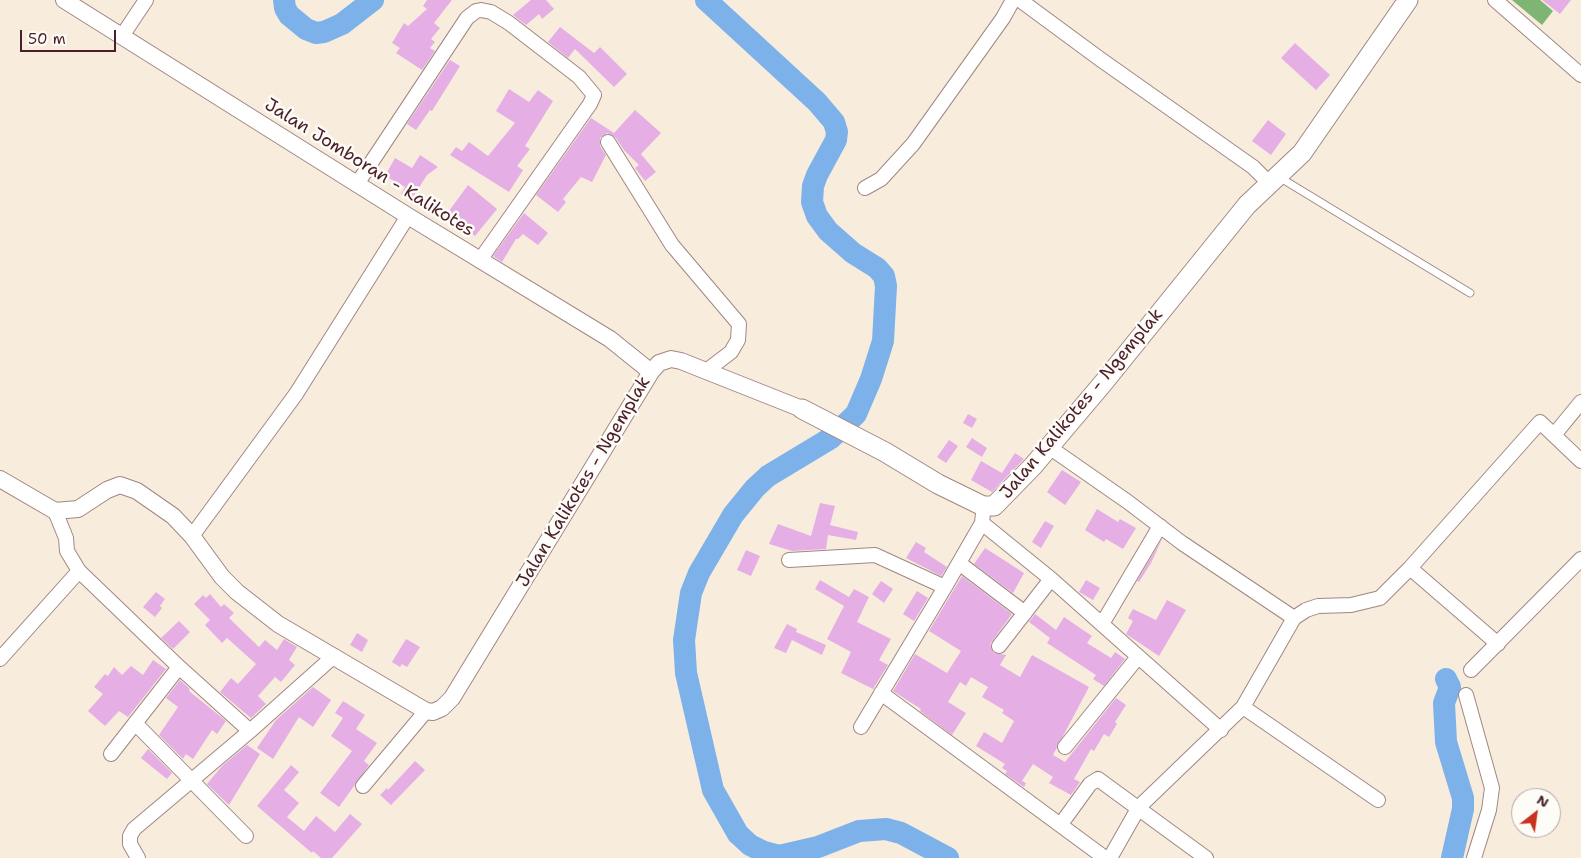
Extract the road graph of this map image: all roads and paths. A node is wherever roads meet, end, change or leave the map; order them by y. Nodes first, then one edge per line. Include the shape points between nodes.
1 (64, 0) edge
2 (146, 0) edge
3 (1013, 0) edge
4 (1020, 0) edge
5 (1408, 0) edge
6 (1495, 0) edge
7 (122, 36) junction
8 (1581, 76) edge
9 (608, 142) dead end
10 (1274, 180) junction
11 (357, 184) junction
12 (865, 188) dead end
13 (408, 216) junction
14 (480, 260) junction
15 (1470, 293) dead end
16 (706, 371) junction
17 (651, 372) junction
18 (1581, 402) edge
19 (802, 409) joint
20 (1554, 435) junction
21 (1049, 447) junction
22 (1581, 461) edge
23 (0, 479) edge
24 (55, 511) junction
25 (983, 514) junction
26 (1160, 526) junction
27 (192, 536) junction
28 (1581, 559) edge
29 (789, 560) dead end
30 (959, 563) junction
31 (1410, 568) junction
32 (78, 571) junction
33 (1051, 580) junction
34 (945, 587) junction
35 (1025, 612) junction
36 (1294, 618) junction
37 (1102, 624) junction
38 (1498, 644) junction
39 (998, 646) dead end
40 (334, 656) junction
41 (1138, 657) junction
42 (0, 659) edge
43 (179, 667) junction
44 (1471, 670) dead end
45 (881, 693) junction
46 (1466, 695) dead end
47 (1243, 707) junction
48 (426, 711) junction
49 (135, 723) junction
50 (861, 727) dead end
51 (1221, 730) junction
52 (250, 731) junction
53 (1066, 747) dead end
54 (111, 754) dead end
55 (191, 780) junction
56 (363, 786) dead end
57 (1378, 800) dead end
58 (1139, 807) junction
59 (1061, 824) junction
60 (246, 836) dead end
61 (138, 858) edge
62 (1105, 858) edge
63 (1110, 858) edge
64 (1206, 858) edge
65 (1474, 858) edge

1 - 7 street, Jalan Jomboran - Kalikotes
2 - 7 street
3 - 12 street via 913,144 881,179
4 - 10 street
5 - 10 main road, Jalan Kalikotes - Ngemplak via 1302,153
6 - 8 street
7 - 11 street, Jalan Jomboran - Kalikotes
9 - 16 street via 672,245 739,324 738,340 732,352
10 - 15 lane
10 - 21 main road, Jalan Kalikotes - Ngemplak via 1247,205
11 - 13 street, Jalan Jomboran - Kalikotes
11 - 14 street via 467,18 481,10 509,23 578,77 594,95
13 - 14 street, Jalan Jomboran - Kalikotes
13 - 27 street via 296,394
14 - 17 street, Jalan Jomboran - Kalikotes via 610,338
16 - 17 street, Jalan Kalikotes - Ngemplak via 671,359 659,363
16 - 19 street, Jalan Kalikotes - Ngemplak
17 - 48 street, Jalan Kalikotes - Ngemplak via 452,698 438,711
18 - 20 street
19 - 25 main road, Jalan Kalikotes - Ngemplak via 844,429
20 - 22 street
20 - 31 street via 1540,422
21 - 25 main road, Jalan Kalikotes - Ngemplak via 1000,502
21 - 26 street
23 - 24 street
24 - 27 street via 78,509 107,490 126,486 161,506
24 - 32 street via 66,538 67,550
25 - 30 street
25 - 33 street
26 - 36 street
26 - 37 street
27 - 40 street via 237,592 278,624
28 - 38 street
29 - 34 street via 875,555
30 - 34 street
30 - 35 street
31 - 36 street via 1380,598 1351,605 1318,606
31 - 38 street
32 - 42 street
32 - 43 street
33 - 35 street
33 - 37 street
34 - 45 street
35 - 39 street
36 - 47 street
37 - 41 street
38 - 44 street
40 - 48 street
40 - 52 street
41 - 51 street
41 - 53 street
43 - 49 street
43 - 52 street
45 - 50 street
45 - 59 street
46 - 65 street via 1492,788 1489,810
47 - 51 street
47 - 57 street
48 - 56 street
49 - 54 street
49 - 55 street
51 - 58 street
52 - 55 street
55 - 60 street
55 - 61 street via 134,828 130,844
58 - 59 street via 1101,780 1095,780
58 - 63 street
58 - 64 street
59 - 62 street

